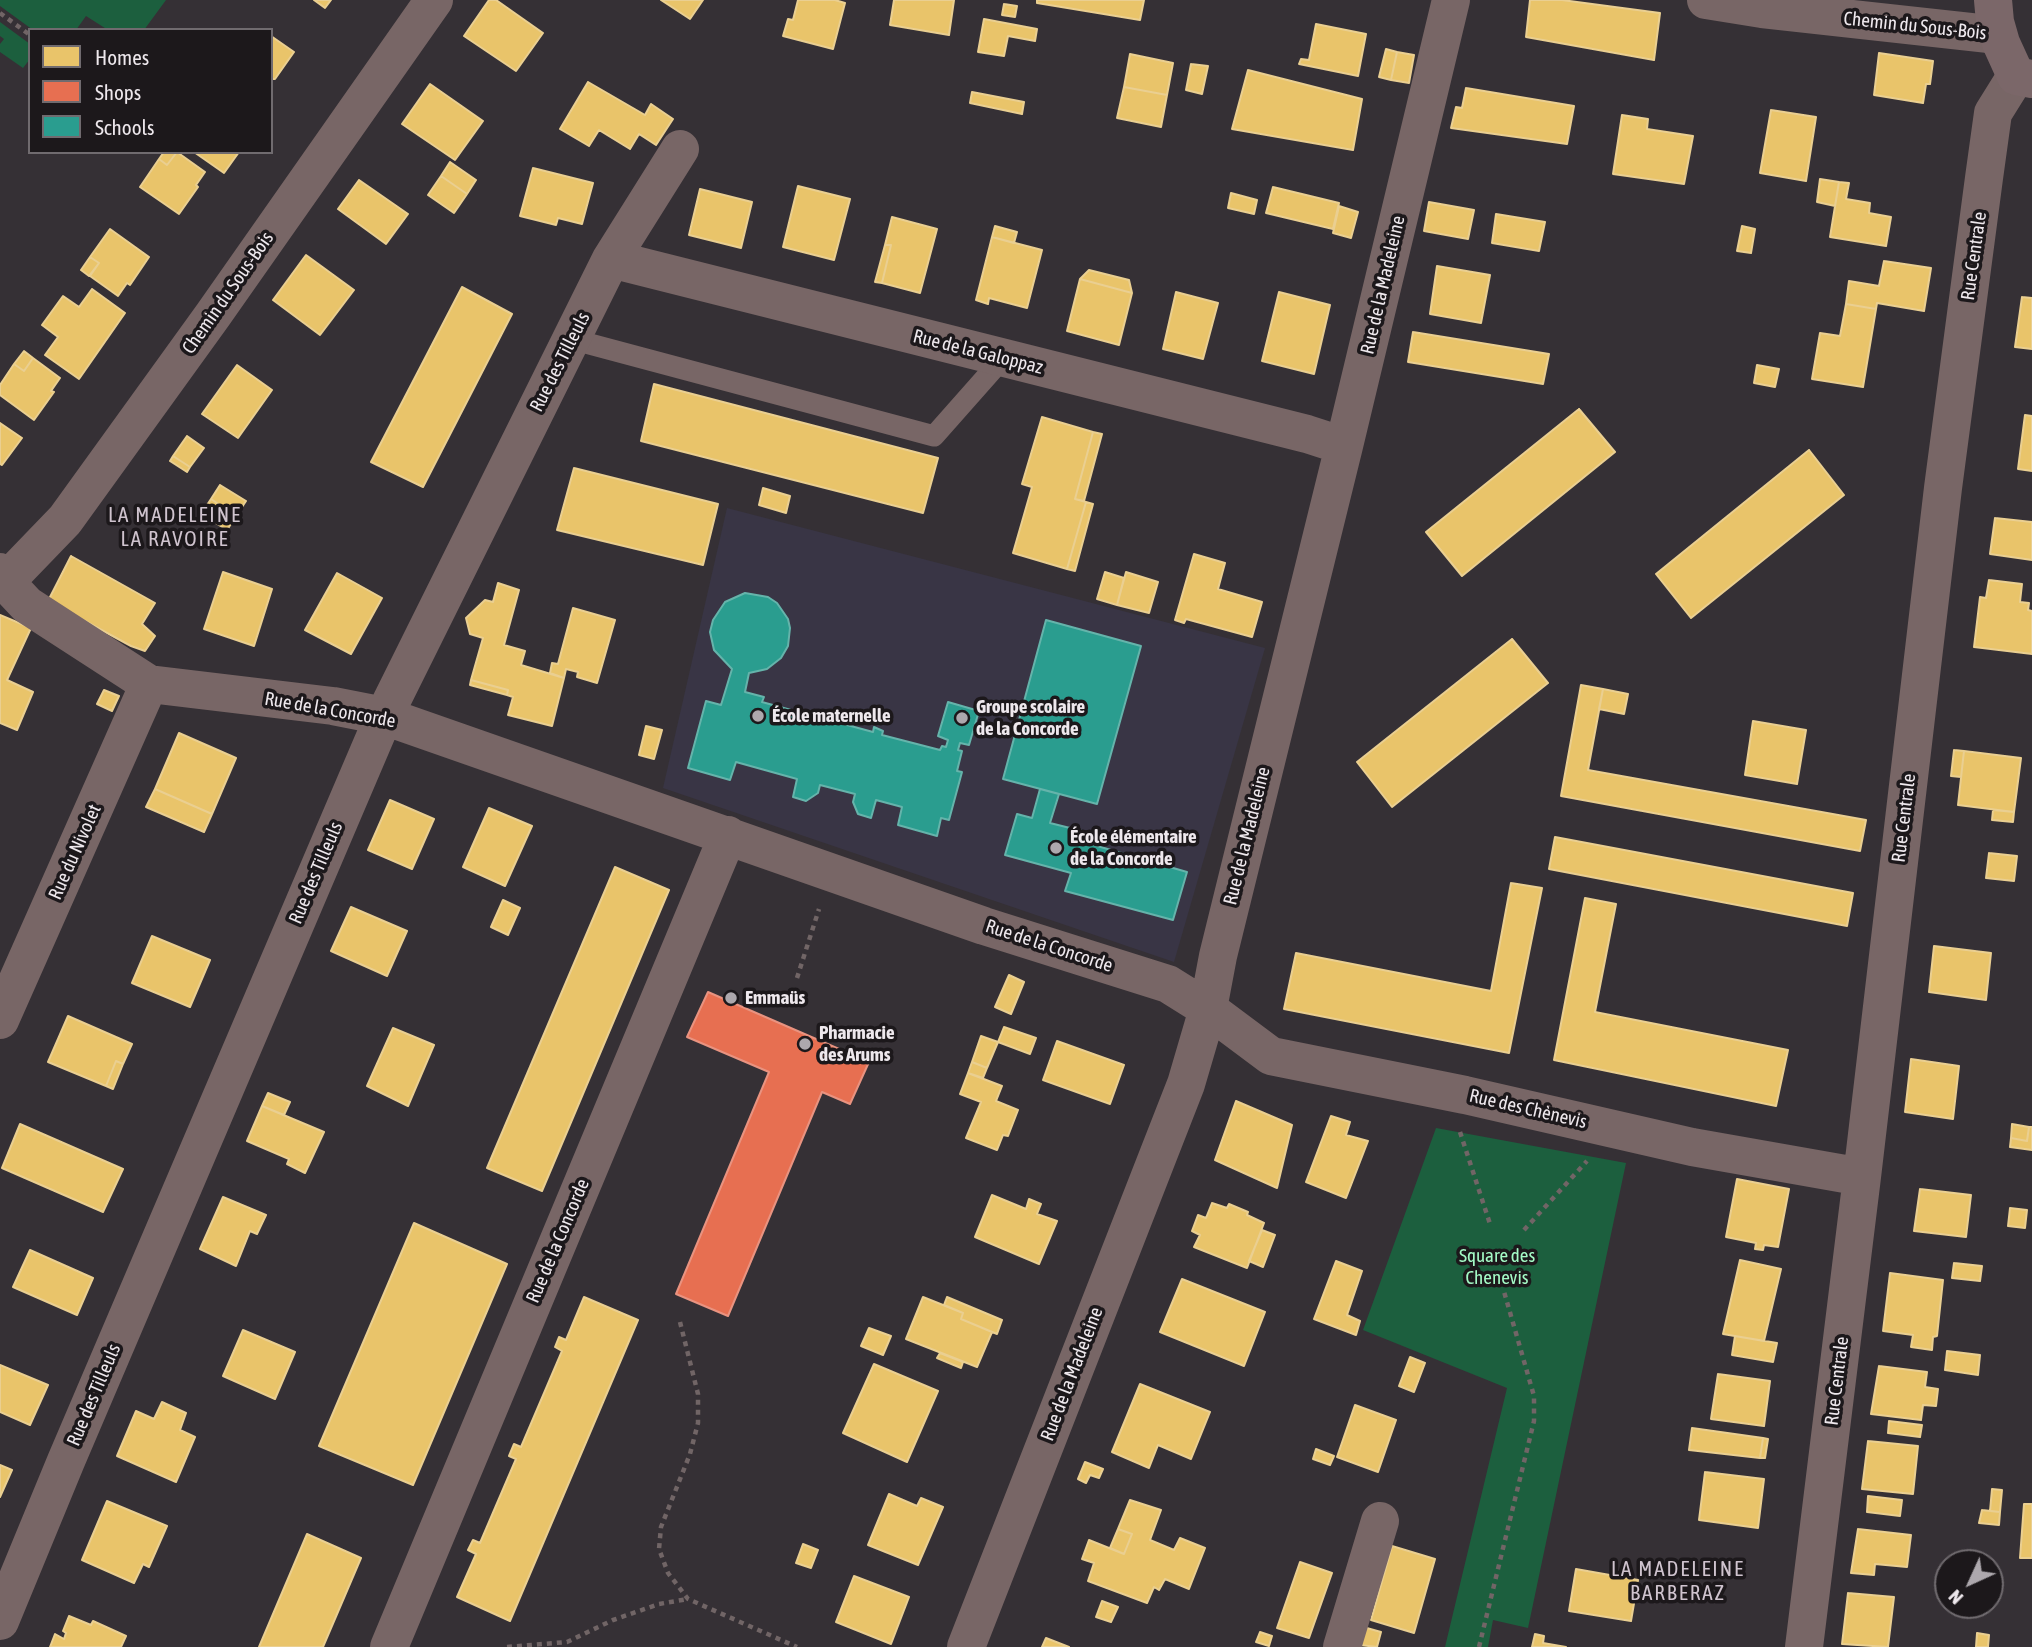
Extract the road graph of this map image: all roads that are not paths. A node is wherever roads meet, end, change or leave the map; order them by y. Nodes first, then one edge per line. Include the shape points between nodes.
1 (434, 0) edge
2 (1451, 0) edge
3 (1706, 0) edge
4 (1996, 18) edge
5 (2024, 77) edge
6 (680, 149) dead end
7 (611, 259) junction
8 (571, 339) junction
9 (1003, 358) junction
10 (1344, 446) junction
11 (6, 574) edge
12 (149, 684) junction
13 (384, 716) junction
14 (728, 835) junction
15 (1208, 1009) junction
16 (0, 1020) edge
17 (1862, 1177) junction
18 (1380, 1521) dead end
19 (0, 1621) edge
20 (389, 1647) edge
21 (966, 1647) edge
22 (1342, 1647) edge
23 (1804, 1647) edge

1 - 11 street, Chemin du Sous-Bois via 65,520
2 - 10 street, Rue de la Madeleine
3 - 4 street, Chemin du Sous-Bois via 1762,9
4 - 5 main road, Rue Centrale
5 - 17 street, Rue Centrale via 1993,113 1943,488
6 - 7 street, Rue des Tilleuls
7 - 8 street, Rue des Tilleuls
7 - 9 street, Rue de la Galoppaz
8 - 9 lane via 934,436
8 - 13 street, Rue des Tilleuls
9 - 10 street, Rue de la Galoppaz
10 - 15 street, Rue de la Madeleine
11 - 12 street, Rue de la Concorde via 27,605
12 - 13 street, Rue de la Concorde
12 - 16 street, Rue du Nivolet
13 - 14 street, Rue de la Concorde
13 - 19 street, Rue des Tilleuls
14 - 15 street, Rue de la Concorde via 984,926 1168,984
14 - 20 street, Rue de la Concorde
15 - 17 street, Rue des Chènevis via 1271,1056 1692,1147
15 - 21 street, Rue de la Madeleine via 1186,1084
17 - 23 street, Rue Centrale
18 - 22 street

